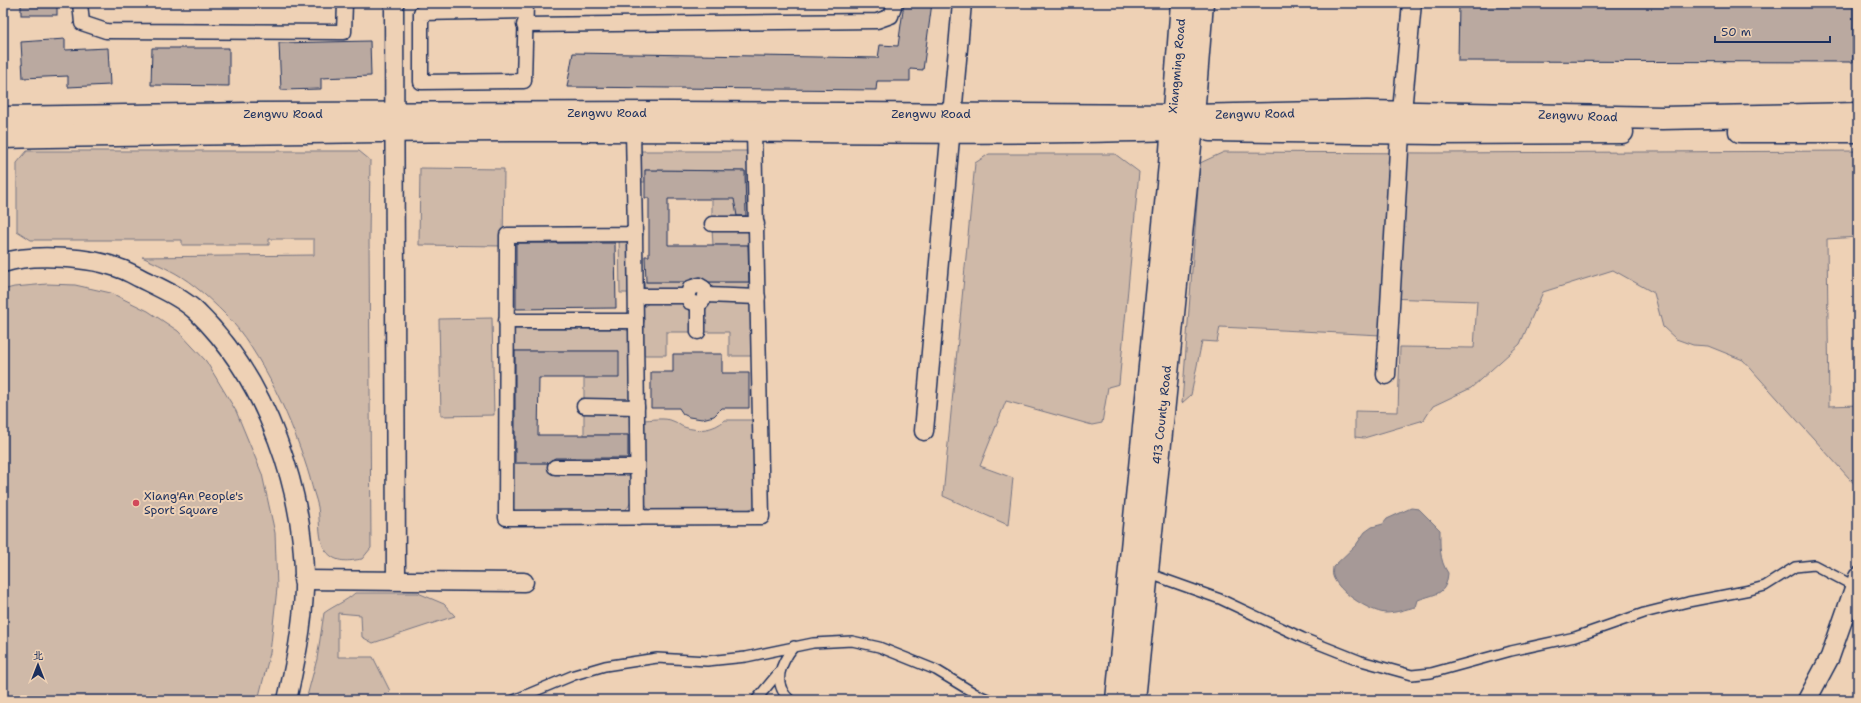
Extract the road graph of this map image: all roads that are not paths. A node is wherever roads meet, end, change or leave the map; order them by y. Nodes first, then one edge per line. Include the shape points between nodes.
1 (80, 3) edge
2 (345, 3) edge
3 (394, 3) edge
4 (895, 3) edge
5 (962, 3) edge
6 (1182, 3) edge
7 (1202, 3) edge
8 (1412, 3) edge
9 (525, 7) edge
10 (524, 25) junction
11 (1858, 114) edge
12 (3, 118) edge
13 (951, 122) junction
14 (1182, 122) junction
15 (394, 123) junction
16 (1401, 123) junction
17 (633, 131) junction
18 (754, 131) junction
19 (1858, 131) edge
20 (3, 137) edge
21 (712, 224) dead end
22 (757, 224) junction
23 (635, 234) junction
24 (3, 263) edge
25 (636, 296) junction
26 (758, 296) junction
27 (697, 298) junction
28 (506, 321) junction
29 (636, 321) junction
30 (698, 332) dead end
31 (1386, 374) dead end
32 (584, 406) dead end
33 (637, 407) junction
34 (924, 431) dead end
35 (555, 468) dead end
36 (637, 468) junction
37 (638, 518) junction
38 (1147, 573) junction
39 (303, 580) junction
40 (396, 580) junction
41 (524, 582) dead end
42 (1856, 582) edge
43 (794, 646) junction
44 (780, 671) junction
45 (286, 700) edge
46 (514, 700) edge
47 (756, 700) edge
48 (790, 700) edge
49 (990, 700) edge
50 (1117, 700) edge
51 (1134, 700) edge
52 (1807, 700) edge

1 - 2 street via 82,23 106,31 344,32
3 - 15 street
4 - 10 street via 892,16 877,21
5 - 13 street
6 - 14 street, Xiangming Road
7 - 14 street, Xiangming Road
8 - 16 street
9 - 10 street
9 - 10 street via 421,13 421,82 524,81
11 - 16 street, Zengwu Road
12 - 15 street, Zengwu Road
13 - 14 street, Zengwu Road
13 - 15 street, Zengwu Road
13 - 18 street, Zengwu Road
13 - 34 street
14 - 16 street, Zengwu Road via 1367,112
14 - 38 street, 413 County Road
14 - 50 street, 413 County Road via 1169,172
15 - 17 street, Zengwu Road
15 - 20 street, Zengwu Road
15 - 40 street
16 - 19 street, Zengwu Road
16 - 31 street
17 - 18 street, Zengwu Road
17 - 23 street
18 - 22 street
21 - 22 street
22 - 26 street
23 - 25 street
23 - 28 street via 507,235
24 - 39 street via 47,257 79,259 120,268 161,288 196,311 227,346 255,392 287,466 301,530
25 - 27 street
25 - 29 street
26 - 27 street
26 - 37 street via 762,517
27 - 30 street
28 - 29 street
28 - 37 street via 506,518
29 - 33 street
32 - 33 street
33 - 36 street
35 - 36 street
36 - 37 street
38 - 42 lane via 1220,599 1303,638 1361,661 1412,674 1431,673 1510,651 1575,637 1644,613 1765,586 1795,566 1814,565
38 - 51 street, 413 County Road
39 - 40 street
39 - 45 street via 296,657
40 - 41 street
42 - 52 street via 1830,657
43 - 44 lane via 784,659
43 - 46 lane via 746,657 707,661 657,658 604,666 574,674
43 - 49 lane via 852,641 879,647 936,670
44 - 47 lane
44 - 48 lane via 780,685

